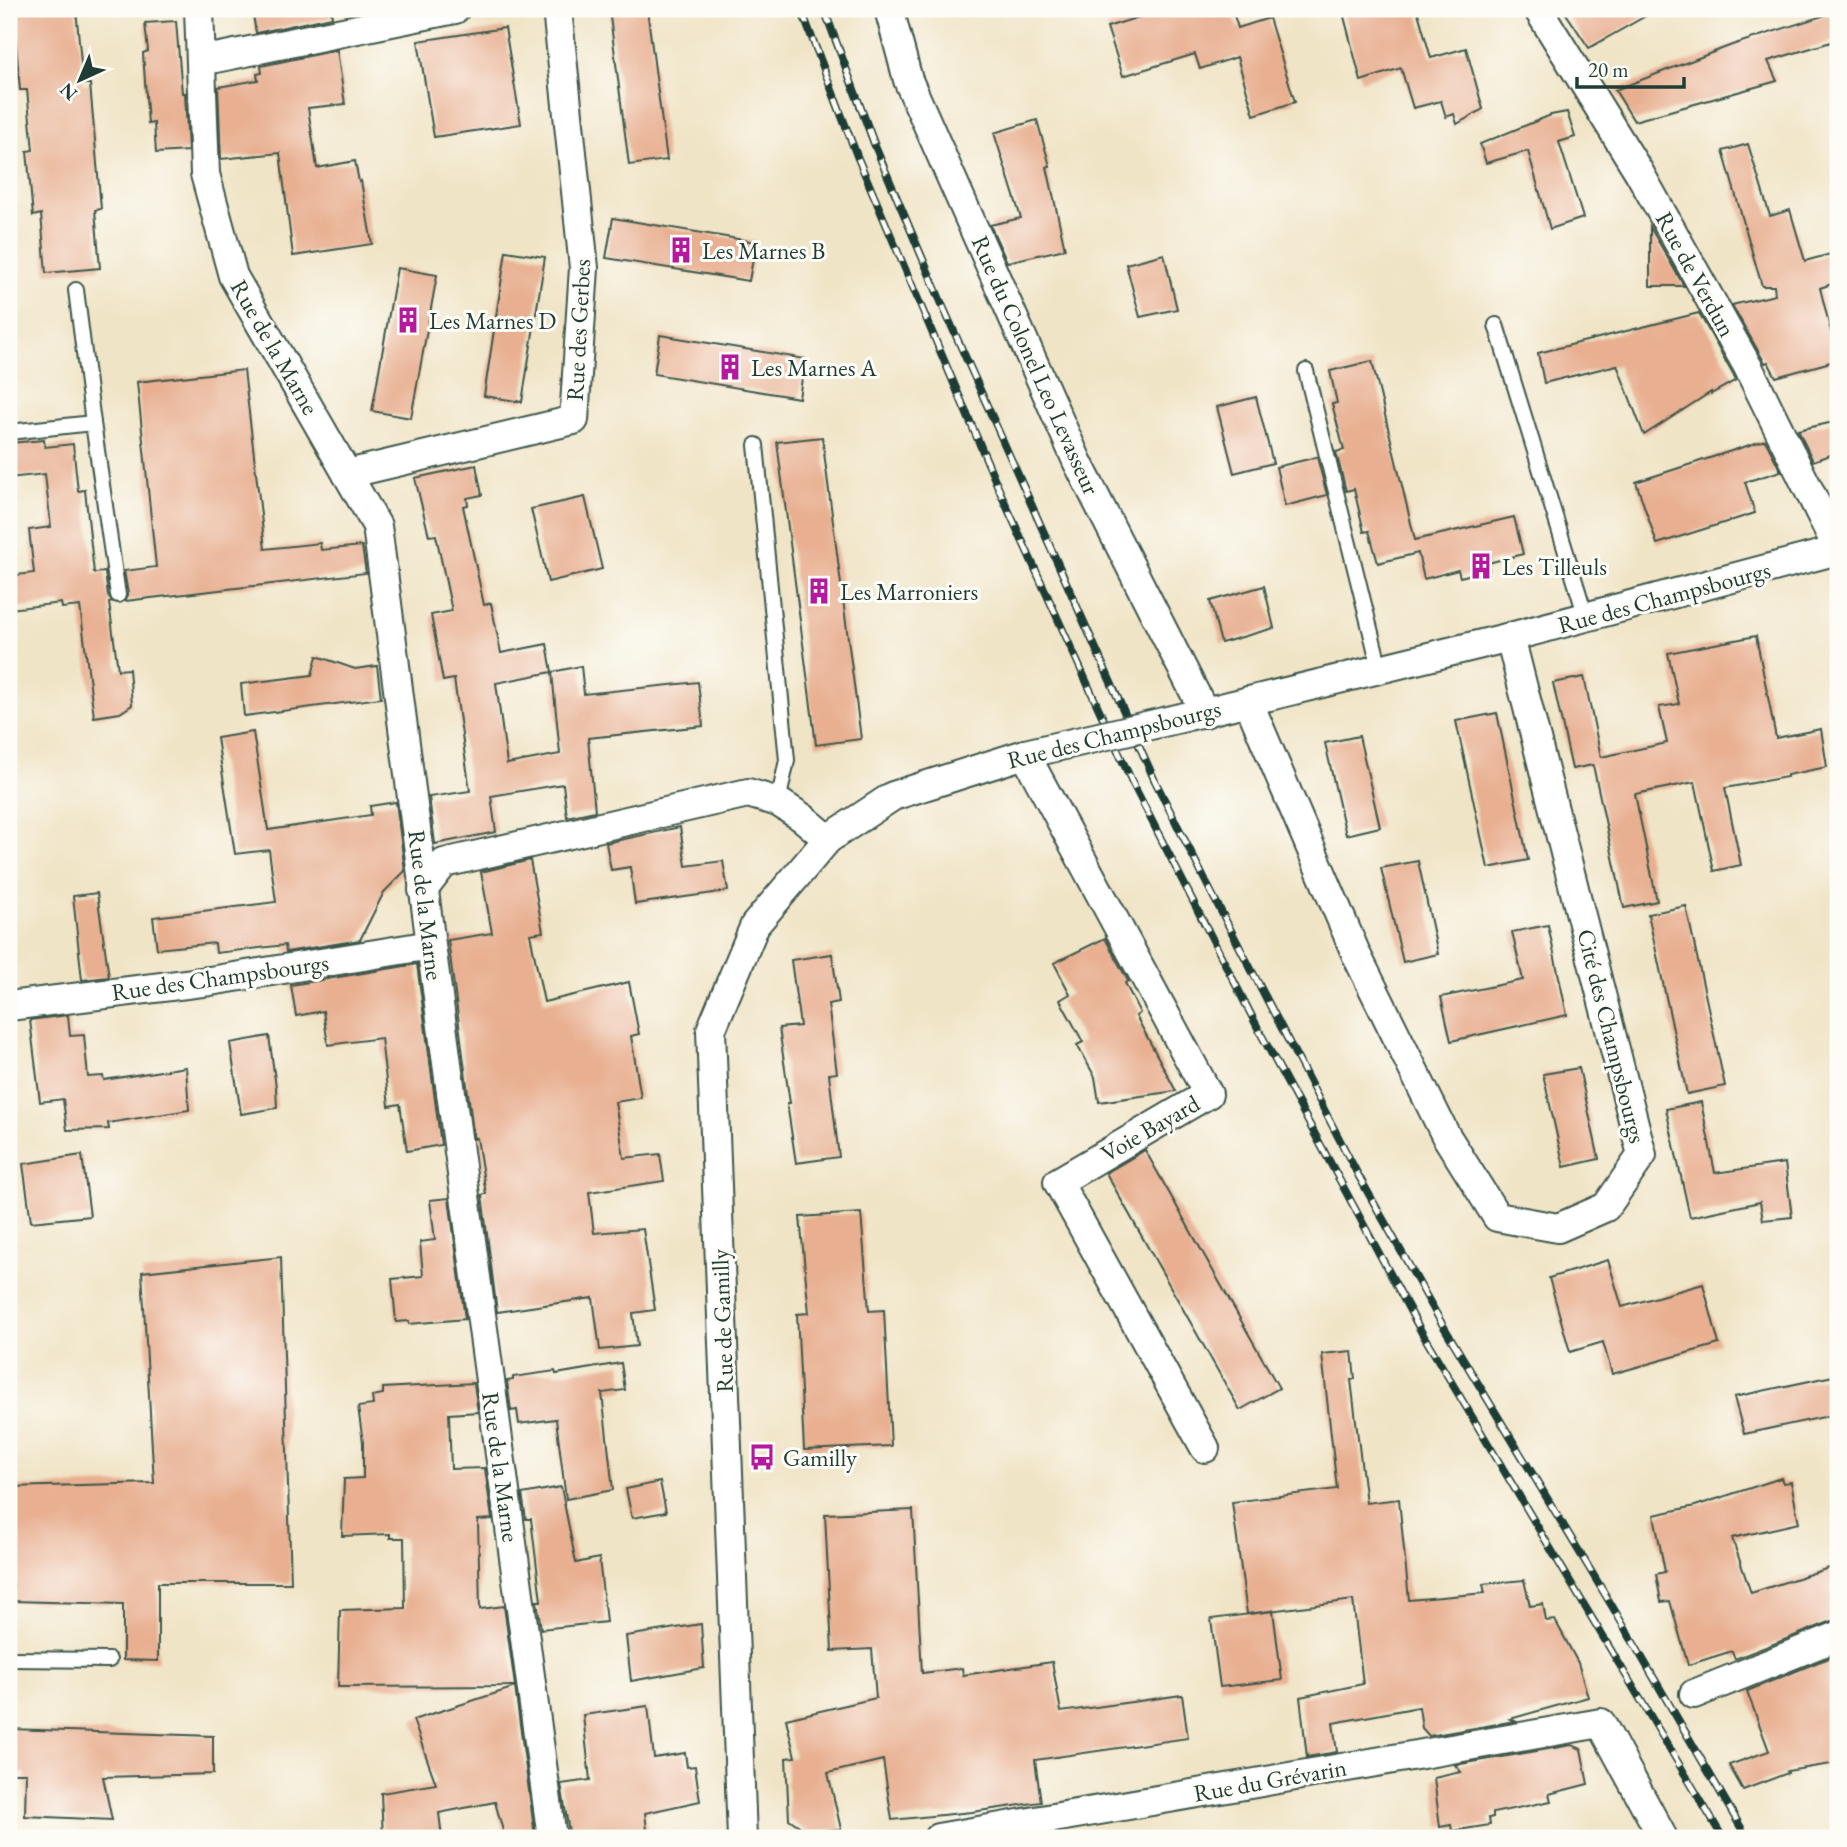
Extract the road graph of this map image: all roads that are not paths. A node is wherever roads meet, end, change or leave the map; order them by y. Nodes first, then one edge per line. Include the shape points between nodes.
1 (199, 9) edge
2 (455, 9) edge
3 (557, 9) edge
4 (889, 9) edge
5 (1538, 9) edge
6 (201, 61) junction
7 (76, 290) dead end
8 (1496, 325) dead end
9 (1306, 371) dead end
10 (93, 423) junction
11 (9, 432) edge
12 (756, 445) dead end
13 (347, 474) junction
14 (1838, 550) edge
15 (118, 595) dead end
16 (1586, 617) junction
17 (1510, 637) junction
18 (1380, 669) junction
19 (1248, 701) junction
20 (1195, 715) junction
21 (1024, 754) junction
22 (778, 802) junction
23 (828, 839) junction
24 (423, 890) junction
25 (430, 945) junction
26 (9, 1006) edge
27 (1205, 1448) dead end
28 (1838, 1636) edge
29 (9, 1659) edge
30 (109, 1660) dead end
31 (1694, 1694) dead end
32 (552, 1838) edge
33 (742, 1838) edge
34 (944, 1838) edge
35 (1663, 1838) edge

1 - 6 street, Rue de la Marne
2 - 6 street
3 - 13 street, Rue des Gerbes via 584,268 574,420
4 - 20 street, Rue du Colonel Leo Levasseur via 908,80
5 - 14 street, Rue de Verdun via 1639,172 1748,367
6 - 13 street, Rue de la Marne via 205,174 233,276
7 - 10 lane
8 - 16 lane
9 - 18 lane
10 - 11 lane
10 - 15 lane
12 - 22 lane via 787,760
13 - 24 street, Rue de la Marne via 377,526
14 - 16 street, Rue des Champsbourgs
16 - 17 street, Rue des Champsbourgs
17 - 18 street, Rue des Champsbourgs
17 - 19 street, Cité des Champsbourgs via 1642,1155 1606,1207 1558,1228 1497,1217 1445,1134 1357,957
18 - 19 street, Rue des Champsbourgs
19 - 20 street, Rue des Champsbourgs
20 - 21 street, Rue des Champsbourgs, bridge
21 - 23 street, Rue des Champsbourgs via 893,796
21 - 27 street, Voie Bayard via 1208,1094 1058,1182
22 - 23 street
22 - 24 street via 748,793 444,863
23 - 33 street, Rue de Gamilly via 755,925 711,1030
24 - 25 street, Rue de la Marne
25 - 26 street, Rue des Champsbourgs
25 - 32 street, Rue de la Marne
28 - 31 street
29 - 30 lane
34 - 35 street, Rue du Grévarin via 1601,1723

